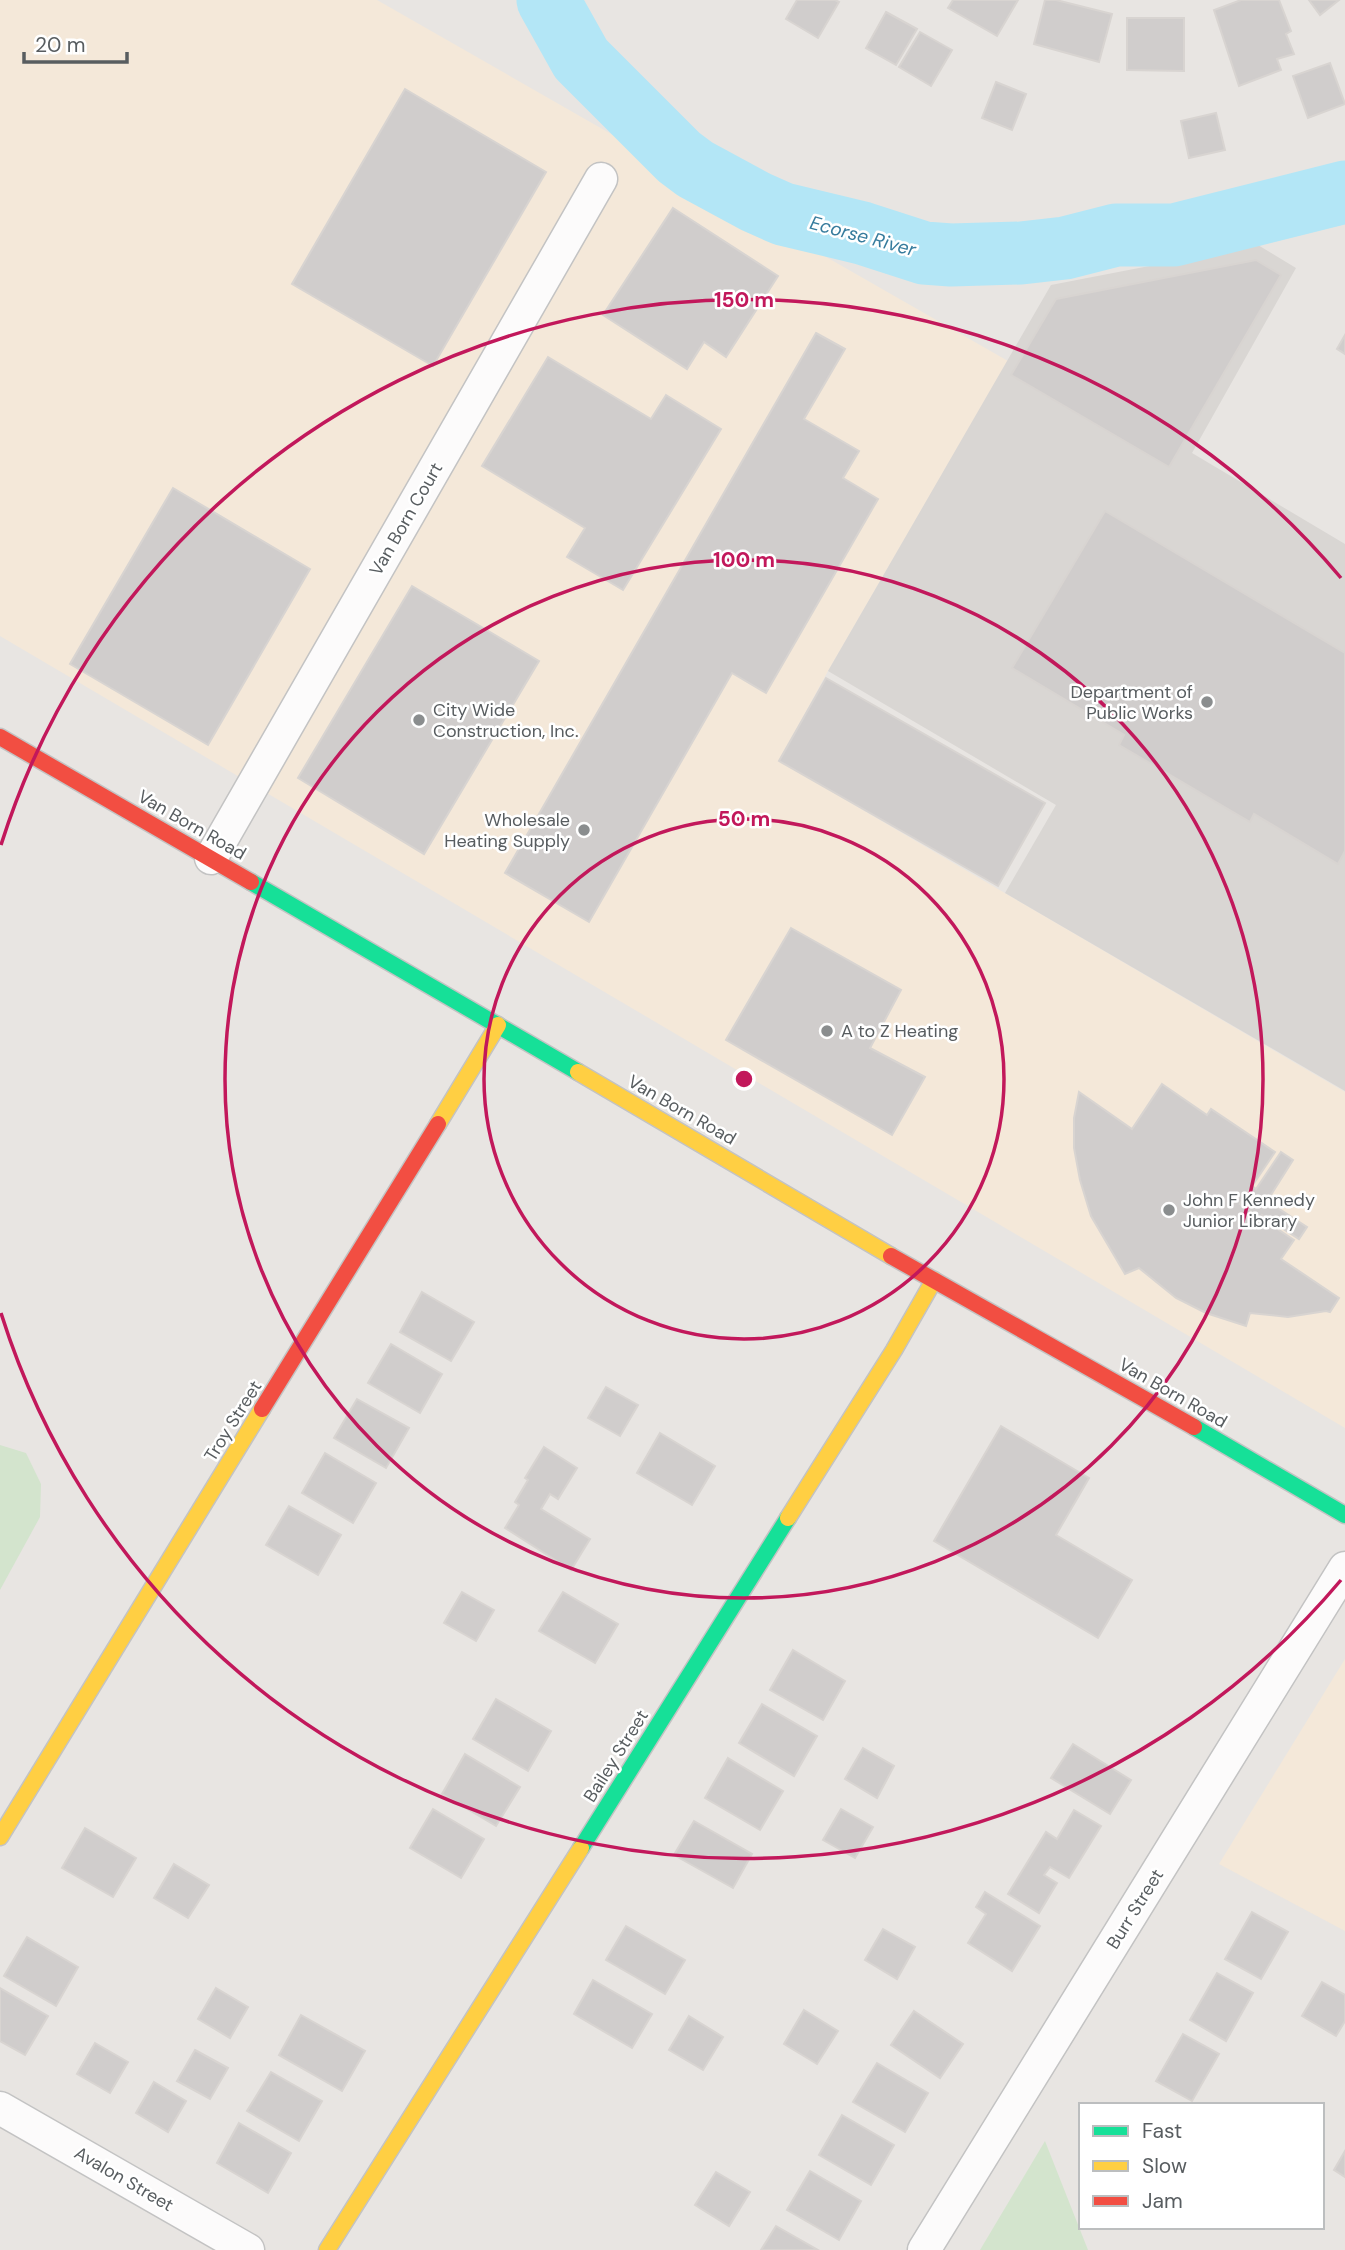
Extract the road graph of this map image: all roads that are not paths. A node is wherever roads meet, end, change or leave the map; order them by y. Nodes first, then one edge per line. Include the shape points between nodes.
1 (601, 180) dead end
2 (0, 737) edge
3 (211, 858) junction
4 (498, 1025) junction
5 (934, 1280) junction
6 (1345, 1515) edge
7 (1345, 1568) edge
8 (0, 1837) edge
9 (0, 2108) edge
10 (248, 2250) edge
11 (327, 2250) edge
12 (924, 2250) edge

1 - 3 street, Van Born Court
2 - 3 street, Van Born Road
3 - 4 street, Van Born Road
4 - 5 street, Van Born Road
4 - 8 street, Troy Street
5 - 6 street, Van Born Road
5 - 11 street, Bailey Street
7 - 12 street, Burr Street
9 - 10 street, Avalon Street

